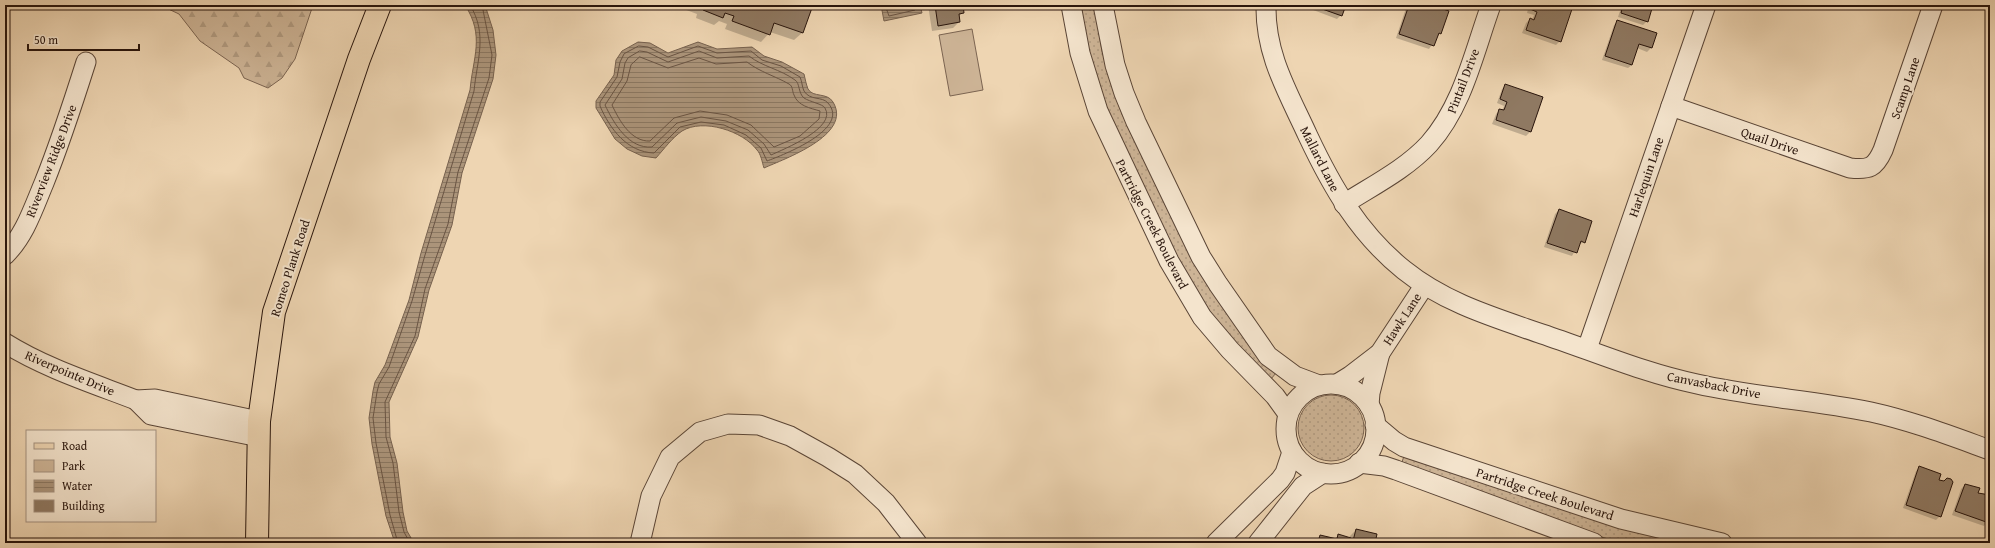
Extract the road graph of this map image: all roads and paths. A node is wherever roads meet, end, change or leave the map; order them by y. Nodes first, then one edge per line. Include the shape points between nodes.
1 (380, 5) edge
2 (1071, 5) edge
3 (1103, 5) edge
4 (1266, 5) edge
5 (1491, 5) edge
6 (1706, 5) edge
7 (1933, 5) edge
8 (86, 62) dead end
9 (1671, 106) junction
10 (1871, 168) joint
11 (1344, 204) junction
12 (5, 255) edge
13 (1424, 286) junction
14 (5, 343) edge
15 (1587, 349) junction
16 (1380, 353) junction
17 (1328, 385) junction
18 (1369, 405) junction
19 (1288, 414) junction
20 (1376, 425) junction
21 (259, 429) junction
22 (1990, 450) edge
23 (1292, 452) junction
24 (1359, 463) junction
25 (1323, 473) junction
26 (256, 543) edge
27 (640, 543) edge
28 (917, 543) edge
29 (1216, 543) edge
30 (1258, 543) edge
31 (1594, 543) edge
32 (1722, 543) edge

1 - 21 main road, Romeo Plank Road via 359,59 274,312
2 - 19 street, Partridge Creek Boulevard via 1080,53 1098,112 1169,261 1202,317 1275,396
3 - 17 street via 1115,65 1124,94 1201,257 1268,356 1295,376
4 - 11 street, Mallard Lane via 1272,57 1281,81 1323,168
5 - 11 street, Pintail Drive via 1459,98 1440,131 1413,159
6 - 9 street, Harlequin Lane
7 - 10 street, Scamp Lane via 1883,150
8 - 12 street, Riverview Ridge Drive via 60,142 29,220 23,234
9 - 10 street, Quail Drive via 1850,168
9 - 15 street, Harlequin Lane
11 - 13 street, Mallard Lane via 1384,253
13 - 15 street, Canvasback Drive via 1464,307
13 - 16 street, Hawk Lane
14 - 21 street, Riverpointe Drive via 48,365 136,400 155,399
15 - 22 street, Canvasback Drive via 1696,384 1890,416
16 - 17 street, Hawk Lane via 1350,376
16 - 18 street, Hawk Lane
17 - 18 street via 1355,391
17 - 19 street via 1310,388 1297,399
18 - 20 street
19 - 23 street via 1286,434
20 - 24 street via 1372,446
20 - 32 street, Partridge Creek Boulevard via 1394,441 1412,450 1620,519
21 - 26 main road, Romeo Plank Road
23 - 25 street via 1305,466
23 - 29 street via 1280,480
24 - 25 street via 1342,472
24 - 31 street, Partridge Creek Boulevard via 1396,470
25 - 30 street via 1303,486
27 - 28 street via 651,496 670,457 700,432 728,424 759,425 790,436 855,474 881,498

